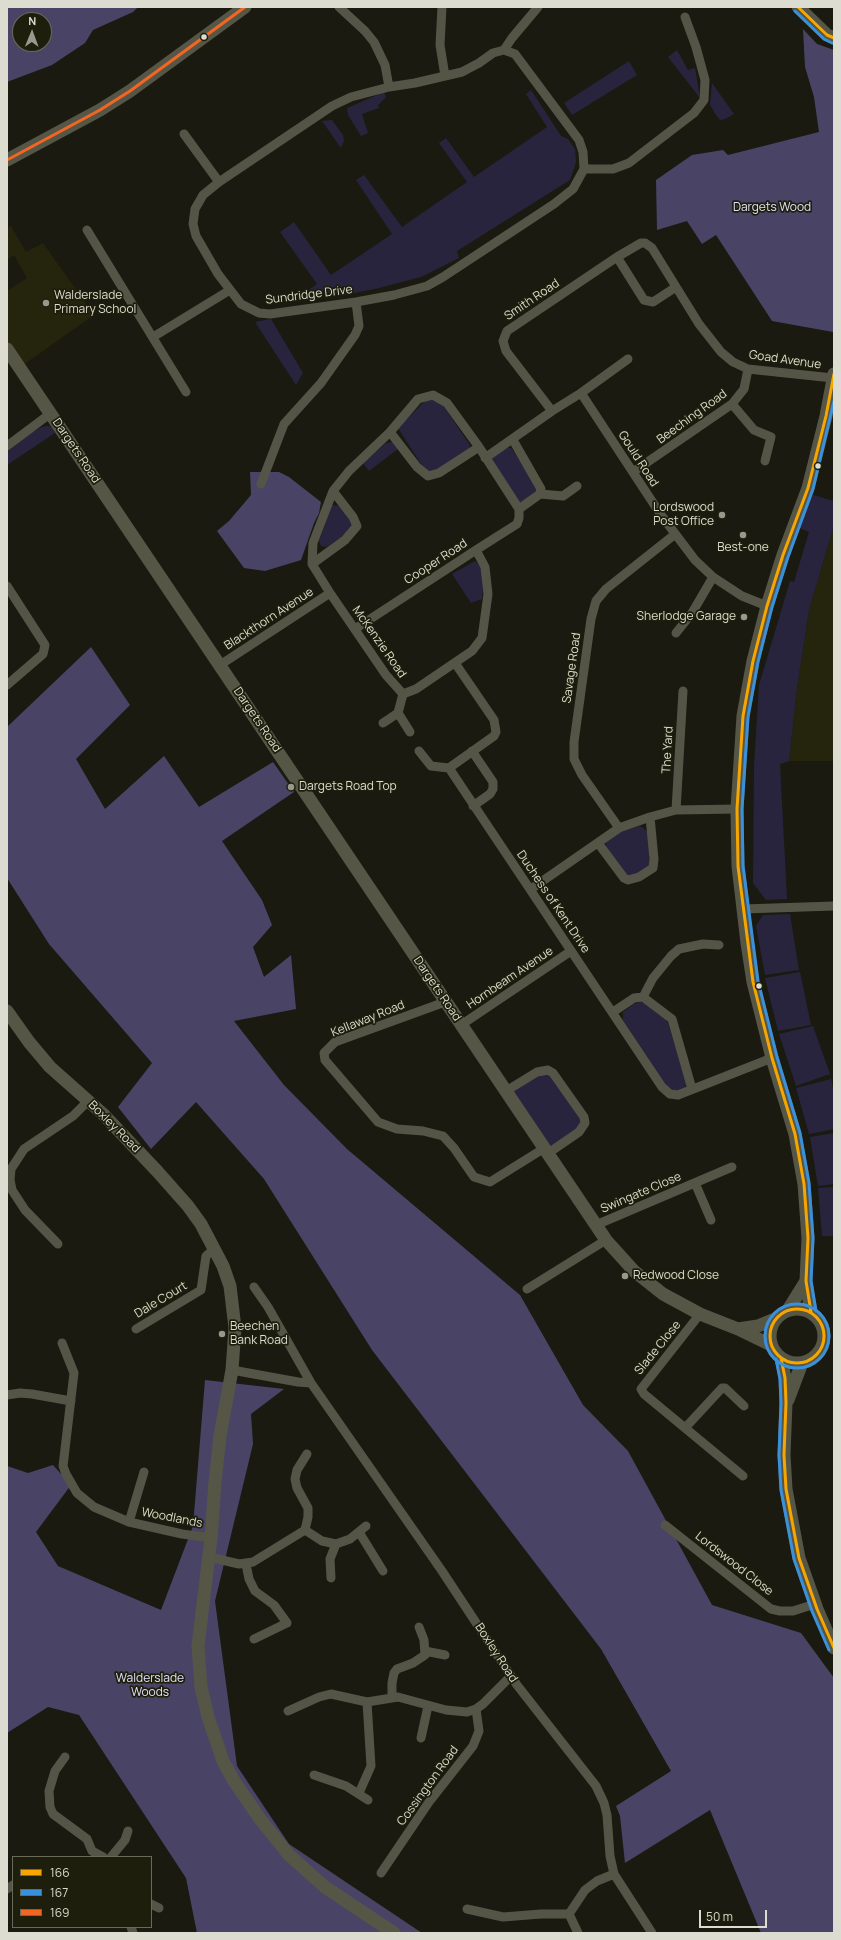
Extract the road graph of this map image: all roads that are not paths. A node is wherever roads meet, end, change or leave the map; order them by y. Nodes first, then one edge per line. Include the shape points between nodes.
1 (245, 7) edge
2 (339, 7) edge
3 (442, 7) edge
4 (538, 7) edge
5 (798, 7) edge
6 (685, 17) dead end
7 (834, 38) edge
8 (504, 50) junction
9 (445, 76) junction
10 (390, 86) junction
11 (184, 134) dead end
12 (7, 160) edge
13 (584, 169) junction
14 (219, 182) junction
15 (87, 230) dead end
16 (652, 248) joint
17 (617, 257) junction
18 (676, 288) junction
19 (230, 290) junction
20 (356, 302) junction
21 (153, 337) junction
22 (7, 349) edge
23 (628, 358) dead end
24 (748, 369) junction
25 (834, 376) edge
26 (186, 392) dead end
27 (581, 393) junction
28 (732, 404) junction
29 (552, 411) junction
30 (51, 413) junction
31 (390, 432) junction
32 (513, 440) junction
33 (7, 446) edge
34 (479, 447) junction
35 (485, 458) junction
36 (766, 460) dead end
37 (633, 472) junction
38 (261, 484) dead end
39 (577, 486) dead end
40 (333, 491) junction
41 (540, 494) junction
42 (519, 509) junction
43 (674, 535) junction
44 (476, 550) junction
45 (312, 564) junction
46 (713, 577) junction
47 (7, 586) edge
48 (330, 592) junction
49 (767, 606) junction
50 (356, 629) junction
51 (676, 633) dead end
52 (455, 663) junction
53 (220, 665) junction
54 (7, 684) edge
55 (683, 691) dead end
56 (402, 694) junction
57 (398, 713) junction
58 (383, 723) dead end
59 (410, 732) dead end
60 (419, 751) dead end
61 (472, 751) junction
62 (449, 768) junction
63 (473, 806) junction
64 (737, 808) junction
65 (676, 810) junction
66 (650, 817) junction
67 (619, 828) junction
68 (598, 843) junction
69 (531, 889) junction
70 (834, 906) edge
71 (743, 909) junction
72 (719, 945) dead end
73 (571, 951) junction
74 (644, 997) junction
75 (445, 1002) junction
76 (7, 1011) edge
77 (613, 1012) junction
78 (461, 1025) junction
79 (772, 1058) junction
80 (692, 1089) junction
81 (506, 1091) junction
82 (88, 1101) junction
83 (545, 1151) junction
84 (732, 1167) dead end
85 (9, 1169) edge
86 (695, 1183) junction
87 (711, 1220) dead end
88 (596, 1224) junction
89 (606, 1240) junction
90 (58, 1244) dead end
91 (215, 1248) junction
92 (806, 1281) junction
93 (254, 1286) dead end
94 (527, 1289) dead end
95 (788, 1310) junction
96 (811, 1312) junction
97 (700, 1314) junction
98 (775, 1319) junction
99 (136, 1329) dead end
100 (738, 1329) junction
101 (829, 1332) edge
102 (62, 1343) dead end
103 (771, 1345) junction
104 (834, 1346) edge
105 (821, 1349) junction
106 (781, 1358) junction
107 (802, 1363) junction
108 (232, 1370) junction
109 (311, 1383) junction
110 (7, 1395) edge
111 (71, 1401) junction
112 (786, 1403) junction
113 (744, 1406) dead end
114 (685, 1428) junction
115 (307, 1454) dead end
116 (144, 1472) dead end
117 (743, 1476) dead end
118 (129, 1522) junction
119 (664, 1525) dead end
120 (366, 1526) dead end
121 (305, 1530) junction
122 (359, 1532) junction
123 (211, 1538) junction
124 (336, 1544) junction
125 (209, 1557) junction
126 (246, 1564) junction
127 (383, 1571) dead end
128 (331, 1578) dead end
129 (815, 1604) junction
130 (419, 1627) dead end
131 (254, 1639) dead end
132 (834, 1648) edge
133 (425, 1651) junction
134 (445, 1656) dead end
135 (511, 1676) junction
136 (392, 1697) junction
137 (367, 1702) junction
138 (428, 1706) junction
139 (476, 1709) junction
140 (288, 1711) dead end
141 (421, 1738) dead end
142 (65, 1757) dead end
143 (314, 1775) dead end
144 (359, 1793) junction
145 (368, 1800) dead end
146 (128, 1831) dead end
147 (92, 1851) junction
148 (85, 1856) edge
149 (101, 1856) edge
150 (112, 1856) edge
151 (381, 1873) dead end
152 (614, 1874) junction
153 (467, 1909) dead end
154 (569, 1914) junction
155 (394, 1933) edge
156 (578, 1933) edge
157 (652, 1933) edge

1 - 12 street via 130,91
2 - 10 street via 374,42 385,65
3 - 9 street via 440,45
4 - 8 street
5 - 7 street via 827,35
6 - 13 street via 705,80 704,100 694,113 628,163 612,169
8 - 9 street, Sundridge Drive via 493,53 462,72
8 - 13 street via 515,54 578,140 583,152
9 - 10 street, Sundridge Drive
10 - 14 street, Sundridge Drive via 351,97 332,106
11 - 14 street
13 - 20 street, Sundridge Drive via 573,189 554,204 443,278 420,288
14 - 19 street, Sundridge Drive via 203,195 195,209 193,224 196,236
15 - 21 street
16 - 17 street, Smith Road via 641,243
16 - 18 street, Goad Avenue
17 - 18 street via 644,300 653,302
17 - 29 street, Smith Road via 507,331 503,341 506,351
18 - 24 street, Goad Avenue via 721,352 733,362
19 - 20 street, Sundridge Drive via 242,304 259,313
19 - 21 street
20 - 38 street via 359,326 355,335 321,382 284,424
21 - 26 street
22 - 30 street, Dargets Road
23 - 27 street
24 - 25 street, Goad Avenue
24 - 28 street, Beeching Road via 744,389
25 - 49 street via 808,488 782,556
27 - 29 street
27 - 37 street, Gould Road
28 - 36 street via 754,430 772,432
28 - 37 street, Beeching Road
29 - 32 street
30 - 33 street
30 - 53 street, Dargets Road
31 - 34 street via 417,467 428,476 439,473
31 - 34 street via 418,399 433,395 447,403
31 - 40 street via 349,470
32 - 35 street
32 - 41 street via 540,485
34 - 35 street
35 - 42 street
37 - 43 street, Gould Road
39 - 41 street via 563,496
40 - 45 street via 313,543
40 - 45 street via 353,517 356,526 346,540
41 - 42 street
42 - 44 street, Cooper Road via 517,524
43 - 46 street, Gould Road
43 - 67 street, Savage Road via 606,589 596,601 591,619 574,742 574,759 582,775
44 - 50 street, Cooper Road
44 - 52 street, McKenzie Road via 485,567 488,594 482,638 472,651
45 - 48 street, McKenzie Road
46 - 49 street, Gould Road via 742,596
46 - 51 street via 692,613
47 - 54 street via 45,645 43,654
48 - 50 street, McKenzie Road
48 - 53 street, Blackthorn Avenue
49 - 64 street via 743,716
50 - 56 street, McKenzie Road via 386,675
52 - 56 street, McKenzie Road via 416,689
52 - 61 street via 497,727 494,736
53 - 75 street, Dargets Road
55 - 65 street, The Yard
56 - 57 street
57 - 58 street
57 - 59 street
60 - 62 street via 431,766
61 - 62 street
61 - 63 street via 493,782 490,794
62 - 63 street, Duchess of Kent Drive
63 - 69 street, Duchess of Kent Drive
64 - 65 street
64 - 71 street via 738,866
65 - 66 street
66 - 67 street
66 - 68 street via 653,868 639,877 628,880 624,878
67 - 68 street
68 - 69 street
69 - 73 street, Duchess of Kent Drive
70 - 71 street
71 - 79 street via 753,982
72 - 74 street via 702,944 679,949 652,978
73 - 77 street, Duchess of Kent Drive
73 - 78 street, Hornbeam Avenue
74 - 77 street via 634,998
74 - 80 street via 672,1019
75 - 78 street, Dargets Road
75 - 83 street, Kellaway Road via 336,1042 324,1053 325,1060 378,1122 397,1129 443,1136 474,1177 490,1182
76 - 82 street, Boxley Road via 43,1059
77 - 80 street, Duchess of Kent Drive via 662,1087 670,1094 678,1095
78 - 81 street, Dargets Road
79 - 80 street, Duchess of Kent Drive
79 - 92 street via 795,1134 803,1178 808,1238
81 - 83 street, Dargets Road
81 - 83 street via 537,1072 548,1070 553,1073 584,1117 585,1123 579,1132
82 - 85 street via 72,1116 24,1149
82 - 91 street, Boxley Road via 158,1171 188,1206
83 - 88 street, Dargets Road
84 - 86 street, Swingate Close
85 - 90 street via 12,1190 25,1210
86 - 87 street, Swingate Close
86 - 88 street, Swingate Close
88 - 89 street, Dargets Road
89 - 94 street
89 - 97 street, Dargets Road via 647,1283
91 - 99 street, Dale Court via 206,1256 201,1290
91 - 108 street via 232,1297 235,1328
92 - 95 street
92 - 96 street
93 - 109 street, Boxley Road
95 - 96 street via 800,1308
95 - 98 street
96 - 101 street
97 - 100 street, Dargets Road
97 - 114 street, Slade Close via 641,1389
98 - 100 street via 758,1326
98 - 103 street via 770,1327
100 - 103 street, Dargets Road
101 - 105 street
102 - 111 street, Woodlands via 74,1373
103 - 106 street
104 - 105 street
105 - 107 street
106 - 107 street
106 - 112 street
107 - 112 street
108 - 109 street
108 - 123 street via 220,1436
109 - 135 street, Boxley Road
110 - 111 street via 26,1394
111 - 118 street, Woodlands via 63,1458 66,1474 85,1501
112 - 129 street via 786,1489 799,1558
113 - 114 street via 722,1388
114 - 117 street, Slade Close
115 - 121 street via 297,1470 295,1479 308,1508
116 - 118 street, Woodlands
118 - 123 street, Woodlands
119 - 129 street, Lordswood Close via 771,1609 793,1611
120 - 122 street
121 - 124 street via 322,1541
121 - 126 street via 260,1559
122 - 124 street via 350,1539
122 - 127 street
123 - 125 street
124 - 128 street via 330,1560
125 - 126 street
125 - 155 street via 198,1646 199,1664 208,1718 223,1761 260,1819 289,1856 325,1886
126 - 131 street via 255,1591 274,1605 287,1623
129 - 132 street
130 - 133 street
133 - 134 street
133 - 136 street via 421,1658 397,1669 394,1673
135 - 139 street
135 - 152 street, Boxley Road via 601,1794 607,1815
136 - 137 street
136 - 138 street
137 - 140 street via 331,1694
137 - 144 street via 371,1766
138 - 139 street via 455,1712
138 - 141 street
139 - 151 street, Cossington Road via 479,1731 473,1746 429,1802
142 - 147 street via 55,1771 50,1791 50,1807 53,1814 87,1839
143 - 144 street
144 - 145 street
146 - 150 street via 125,1840
147 - 148 street
147 - 149 street
152 - 154 street via 597,1881 585,1890
152 - 157 street, Boxley Road
153 - 154 street via 503,1917
154 - 156 street

